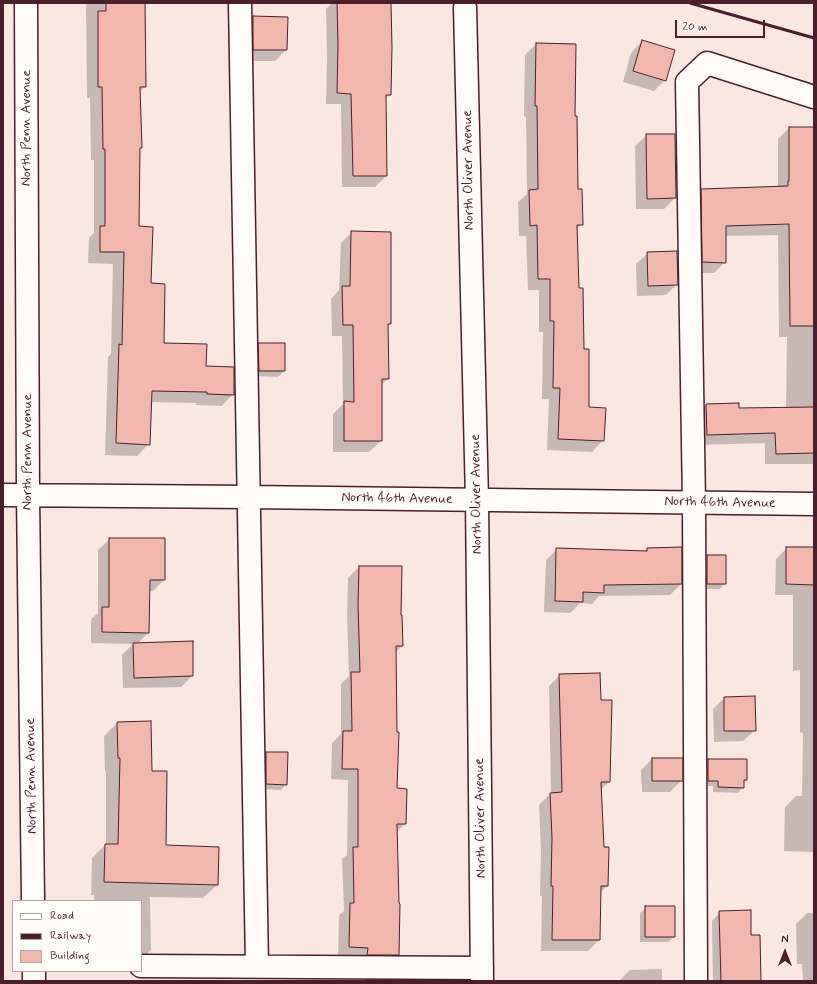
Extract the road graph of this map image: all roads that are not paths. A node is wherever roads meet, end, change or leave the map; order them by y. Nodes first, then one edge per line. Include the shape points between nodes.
1 (26, 3) edge
2 (240, 3) edge
3 (465, 7) dead end
4 (814, 97) edge
5 (28, 494) junction
6 (3, 495) edge
7 (249, 497) junction
8 (477, 500) junction
9 (694, 503) junction
10 (814, 504) edge
11 (33, 900) edge
12 (142, 966) edge
13 (257, 966) junction
14 (482, 974) edge
15 (696, 981) edge

1 - 5 street, North Penn Avenue
2 - 7 street
3 - 8 street, North Oliver Avenue
4 - 9 street via 707,63 687,82
5 - 6 street, North 46th Avenue
5 - 7 street, North 46th Avenue
5 - 11 street, North Penn Avenue
7 - 8 street, North 46th Avenue
7 - 13 street
8 - 9 street, North 46th Avenue
8 - 14 street, North Oliver Avenue
9 - 10 street, North 46th Avenue
9 - 15 street
12 - 13 street
13 - 14 street

